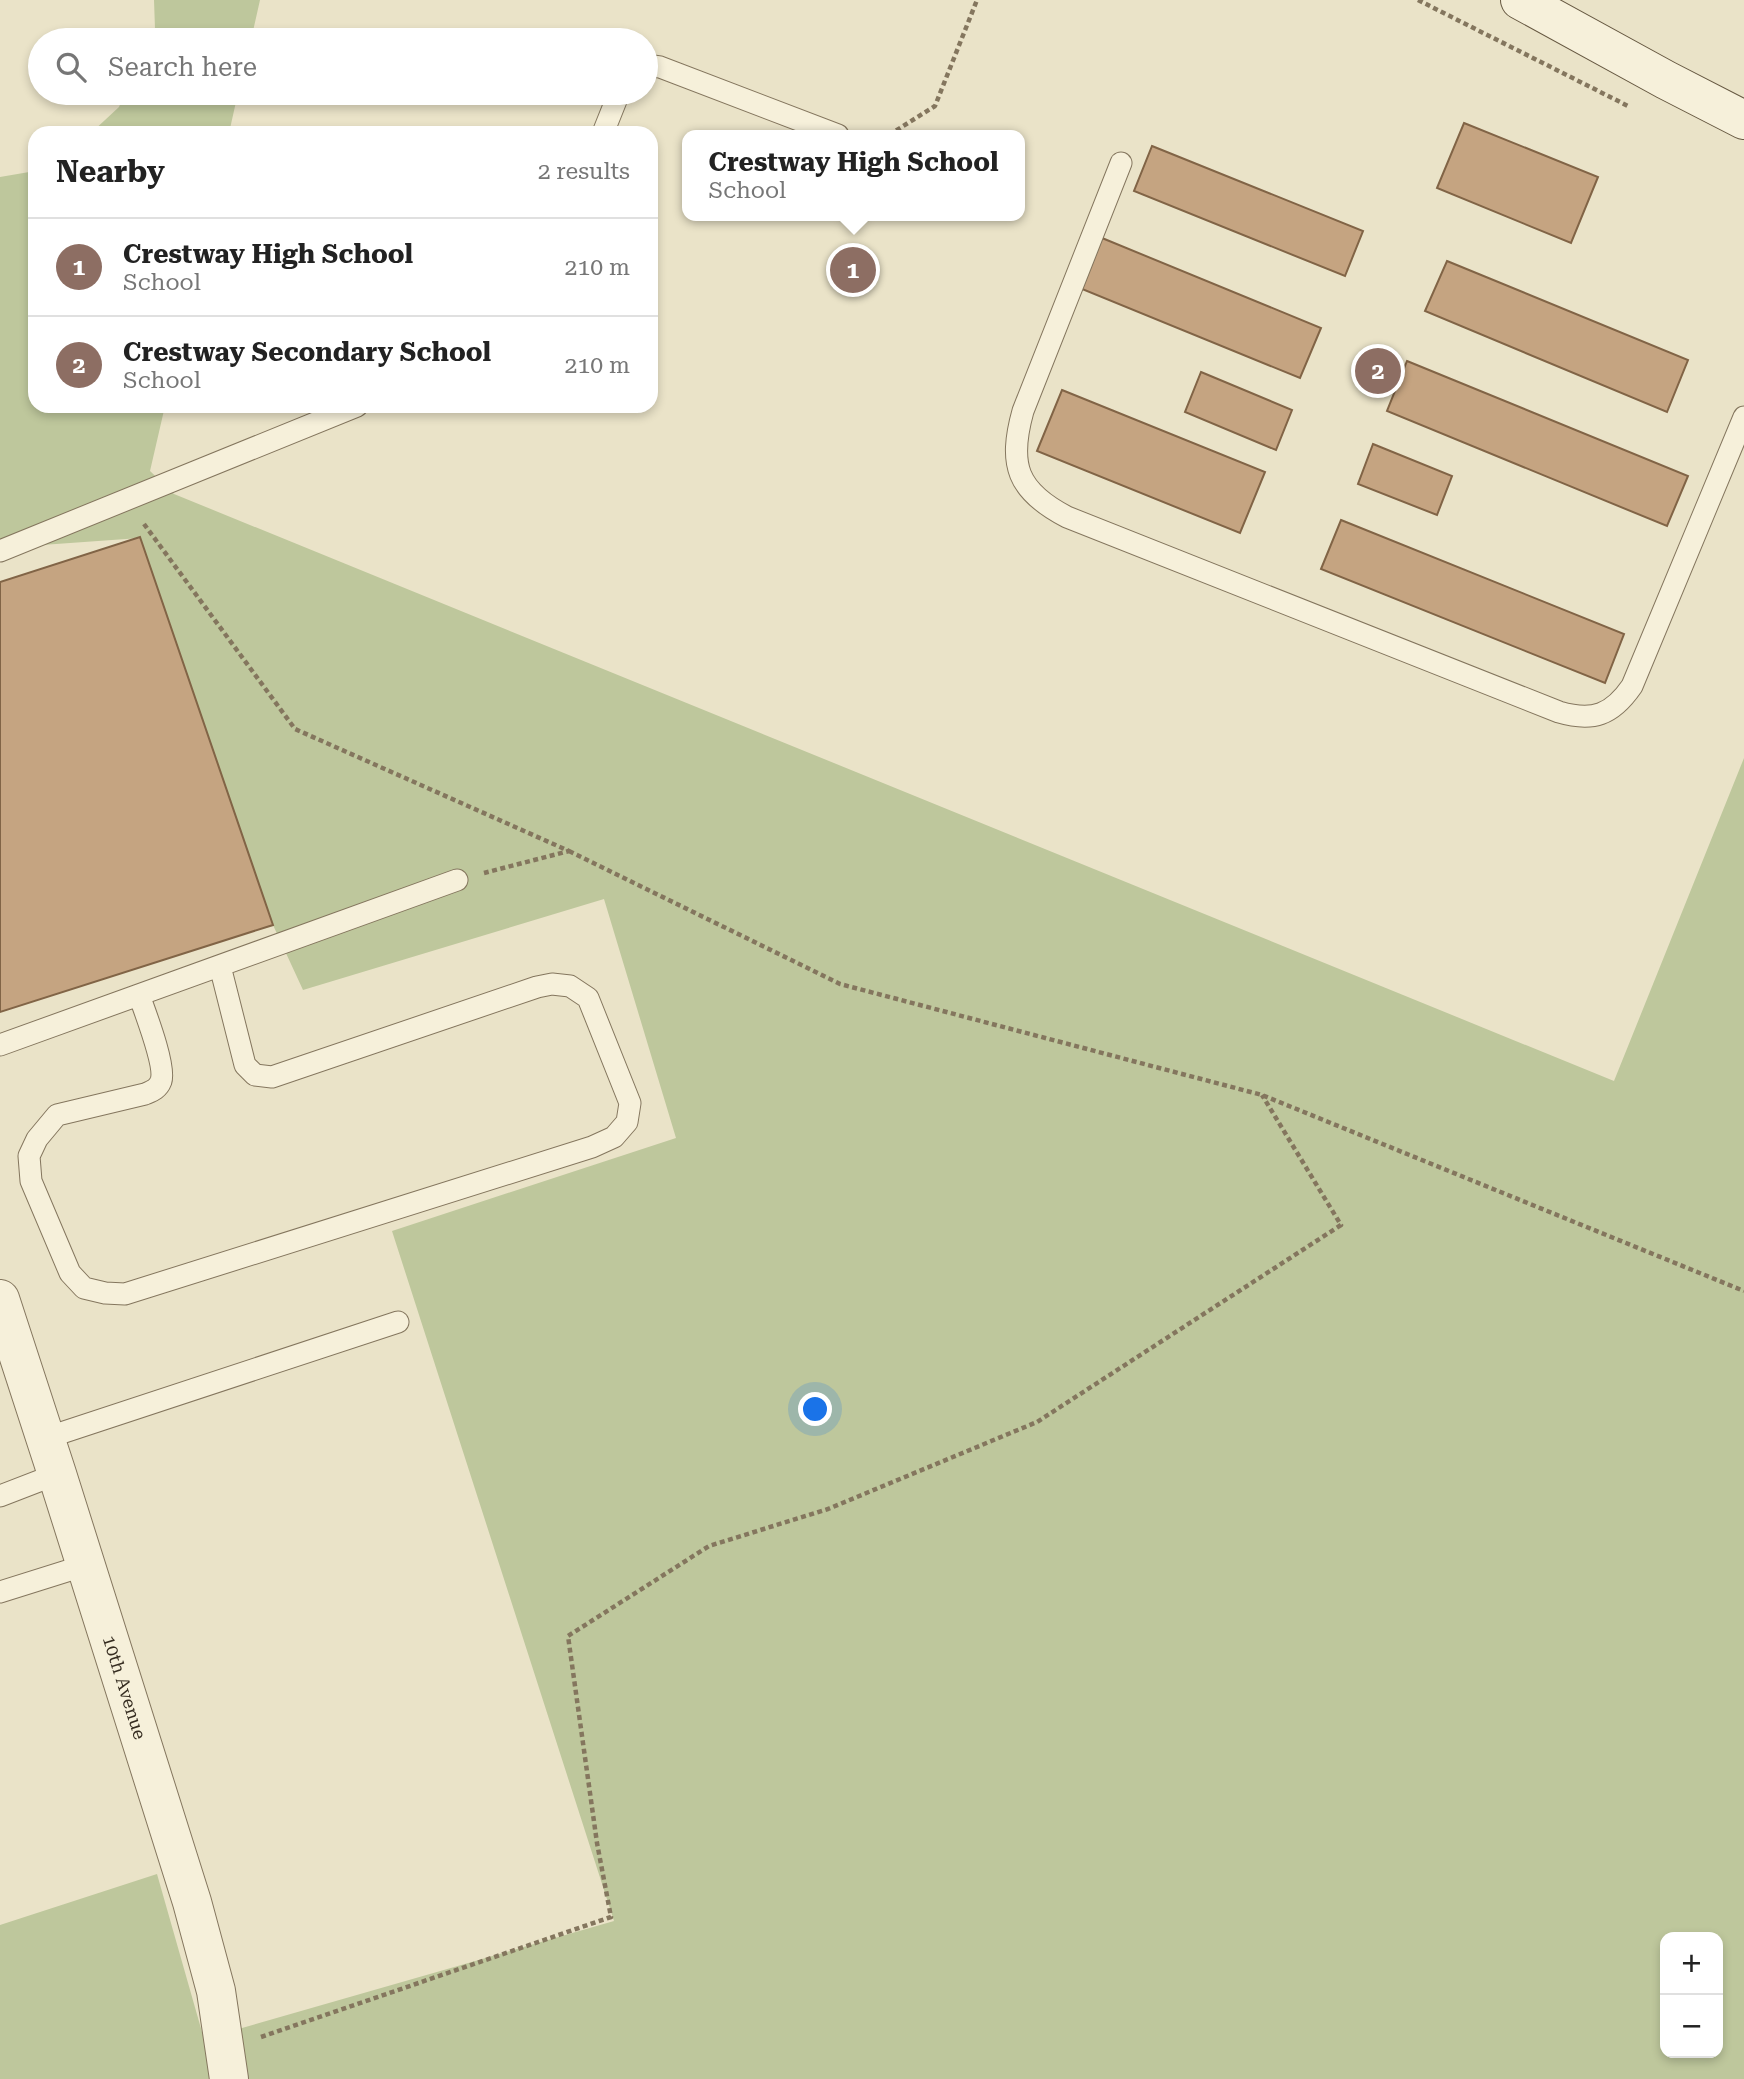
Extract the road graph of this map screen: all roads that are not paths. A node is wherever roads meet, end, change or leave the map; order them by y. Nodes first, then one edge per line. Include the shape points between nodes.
1 (1520, 0) edge
2 (658, 66) edge
3 (615, 105) edge
4 (1744, 120) edge
5 (606, 126) edge
6 (825, 130) edge
7 (1121, 163) dead end
8 (340, 413) edge
9 (1744, 417) edge
10 (0, 551) edge
11 (457, 880) road end
12 (220, 966) junction
13 (139, 995) junction
14 (0, 1045) edge
15 (0, 1299) edge
16 (398, 1322) dead end
17 (46, 1438) junction
18 (57, 1474) junction
19 (0, 1496) edge
20 (86, 1565) junction
21 (0, 1592) edge
22 (228, 2064) edge

1 - 4 street
2 - 6 lane
3 - 5 lane
7 - 9 lane via 1016,435 1023,482 1039,500 1067,517 1559,712 1586,718 1615,706 1633,686
8 - 10 lane
11 - 12 lane
12 - 13 lane
12 - 13 lane via 245,1065 255,1074 272,1077 537,987 570,986 588,998 631,1103 627,1122 614,1137 592,1147 125,1294 84,1288 70,1273 30,1181 29,1156 57,1115 156,1090 162,1079 158,1052
13 - 14 lane
15 - 17 street, 10th Avenue
16 - 17 lane
17 - 18 street, 10th Avenue
18 - 19 lane
18 - 20 street, 10th Avenue
20 - 21 lane
20 - 22 street, 10th Avenue via 192,1902 216,1991

